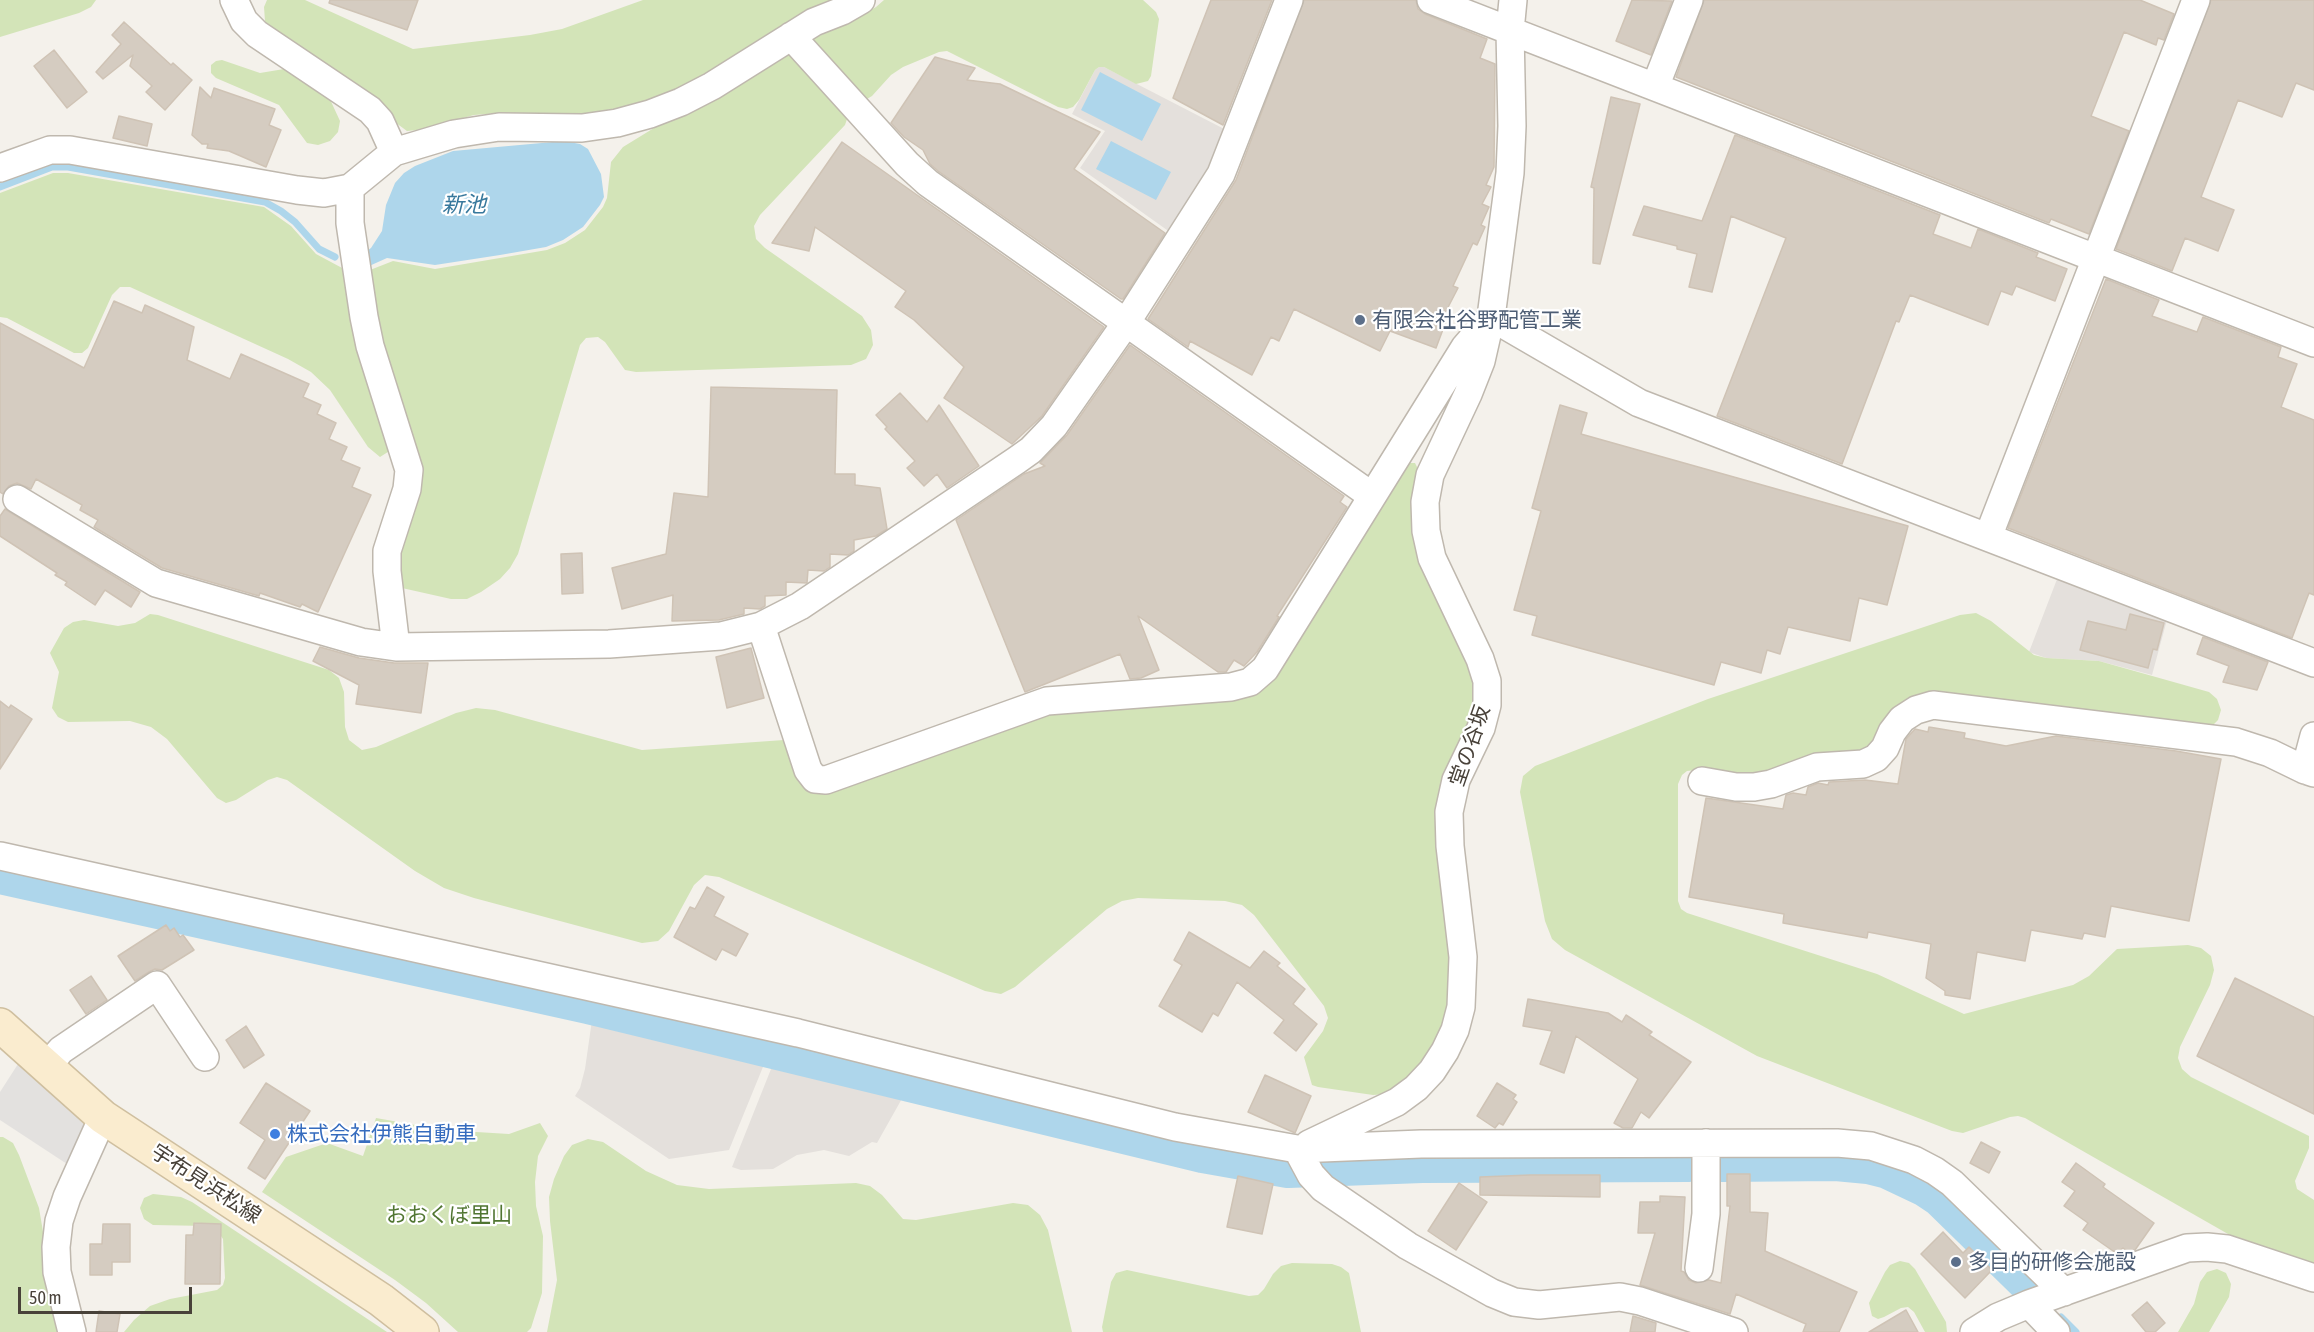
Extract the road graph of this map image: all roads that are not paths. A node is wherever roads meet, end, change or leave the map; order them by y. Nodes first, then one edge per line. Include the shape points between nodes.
1 (234, 0) edge
2 (861, 0) edge
3 (1289, 0) edge
4 (1431, 0) edge
5 (1514, 0) edge
6 (1689, 0) edge
7 (2192, 1) edge
8 (1510, 31) junction
9 (791, 36) junction
10 (1655, 87) junction
11 (394, 152) junction
12 (0, 168) edge
13 (350, 188) junction
14 (2096, 258) junction
15 (1491, 317) junction
16 (1126, 323) junction
17 (2314, 343) edge
18 (1372, 496) junction
19 (17, 499) dead end
20 (1988, 537) junction
21 (761, 626) junction
22 (396, 647) junction
23 (2314, 663) edge
24 (2314, 736) edge
25 (2310, 772) edge
26 (1702, 781) dead end
27 (0, 856) edge
28 (0, 1025) edge
29 (205, 1057) dead end
30 (46, 1067) junction
31 (104, 1117) junction
32 (1706, 1143) junction
33 (1303, 1161) junction
34 (1700, 1268) dead end
35 (2314, 1278) edge
36 (2064, 1292) junction
37 (2029, 1304) junction
38 (72, 1332) edge
39 (422, 1332) edge
40 (1734, 1332) edge
41 (1974, 1332) edge
42 (2056, 1332) edge

1 - 11 street via 244,21 257,34 370,110 381,121
2 - 9 street
3 - 16 street via 1221,174
4 - 8 street
5 - 8 street, 堂の谷坂
6 - 10 street
7 - 14 street
8 - 10 street
8 - 15 street, 堂の谷坂 via 1509,173
9 - 11 street via 712,86 650,114 582,128 476,129
9 - 16 street via 907,165 928,183
10 - 14 street
11 - 13 street
12 - 13 street via 50,150 70,150 297,190 324,193
13 - 22 street via 350,224 370,346 409,470 408,489 387,551
14 - 17 street
14 - 20 street
15 - 18 street via 1465,347
15 - 20 street via 1639,403
15 - 33 street, 堂の谷坂 via 1481,361 1430,475 1425,502 1432,558 1487,681 1487,705 1481,728 1456,780 1449,813 1463,957 1461,1007 1445,1051 1416,1088
16 - 18 street
16 - 21 street via 1054,426 1030,450 800,606
18 - 21 street via 1265,669 1250,682 1231,687 1047,701 826,780 815,779 808,770
19 - 22 street via 156,583 361,642
20 - 23 street
21 - 22 street via 721,636 609,644
24 - 25 street
25 - 26 street via 2236,742 1933,705 1902,719 1876,758 1863,764 1817,767 1754,786
27 - 33 street via 798,1033
28 - 30 main road, 宇布見浜松線
29 - 30 street via 158,985 61,1050
30 - 31 main road, 宇布見浜松線
31 - 38 street via 59,1221 57,1272
31 - 39 main road, 宇布見浜松線 via 381,1300
32 - 33 street via 1421,1144
32 - 34 street via 1706,1214
32 - 36 street via 1837,1143 1871,1146 1914,1160 1952,1183
33 - 40 street via 1323,1188 1408,1246 1514,1302 1539,1305 1620,1298
35 - 36 street via 2227,1249 2187,1248
36 - 37 street
37 - 41 street
37 - 42 street

